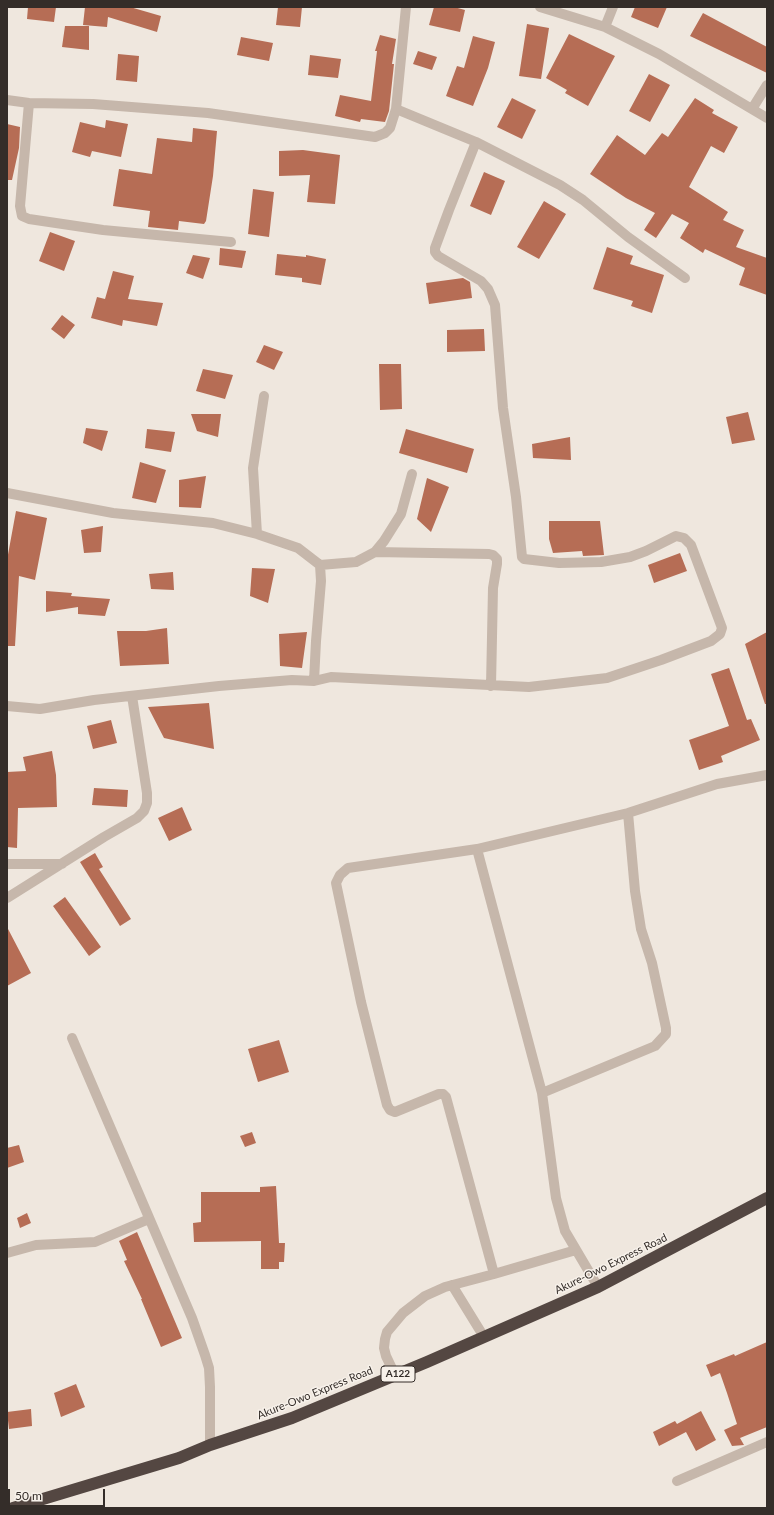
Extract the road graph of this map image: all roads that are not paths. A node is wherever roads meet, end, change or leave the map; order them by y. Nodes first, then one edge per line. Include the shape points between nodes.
1 (406, 7) edge
2 (540, 7) edge
3 (613, 7) edge
4 (605, 27) junction
5 (767, 85) edge
6 (7, 100) edge
7 (29, 103) junction
8 (396, 109) junction
9 (752, 109) junction
10 (767, 118) edge
11 (476, 142) junction
12 (231, 242) dead end
13 (685, 278) dead end
14 (264, 396) dead end
15 (412, 474) dead end
16 (7, 493) edge
17 (257, 534) junction
18 (375, 552) junction
19 (320, 565) junction
20 (314, 680) junction
21 (492, 686) junction
22 (132, 696) junction
23 (7, 706) edge
24 (767, 775) edge
25 (628, 813) junction
26 (477, 849) junction
27 (7, 864) edge
28 (62, 864) junction
29 (7, 898) edge
30 (72, 1038) dead end
31 (542, 1094) junction
32 (767, 1198) edge
33 (149, 1219) junction
34 (576, 1250) junction
35 (7, 1253) edge
36 (494, 1274) junction
37 (452, 1285) junction
38 (598, 1287) junction
39 (484, 1337) junction
40 (395, 1375) junction
41 (767, 1443) edge
42 (210, 1445) junction
43 (677, 1481) dead end
44 (13, 1508) edge

1 - 8 street
2 - 4 street
3 - 4 street
4 - 9 street via 659,54
5 - 9 street
6 - 7 street
7 - 8 street via 93,104 208,112 375,137 390,128
7 - 12 street via 20,206 22,216 104,230
8 - 11 street
9 - 10 street
11 - 13 street via 572,192
11 - 21 street via 435,252 481,281 488,289 495,305 503,408 522,557 559,563 602,562 630,557 676,536 684,538 691,545 722,628 720,634 711,641 607,678 529,687
14 - 17 street via 253,468
15 - 18 street via 402,514
16 - 17 street via 113,513 213,524
17 - 19 street via 298,548
18 - 19 street via 356,562
18 - 21 street via 482,554 493,555 497,559 493,588
19 - 20 street
20 - 21 street via 331,677
20 - 22 street via 219,686
22 - 23 street via 40,709
22 - 28 street via 147,793 144,811 137,818
24 - 25 street via 717,784
25 - 26 street
25 - 31 street via 634,892 641,929 657,984 666,1034 655,1046
26 - 31 street
26 - 36 street via 348,868 336,883 361,1002 387,1105 395,1112 440,1094 446,1097
27 - 28 street
28 - 29 street
30 - 33 street
31 - 34 street via 556,1198 565,1231
32 - 38 highway, Akure-Owo Express Road / A122
33 - 35 street via 95,1242 36,1245
33 - 42 street via 192,1318 209,1368
34 - 36 street
34 - 38 street
36 - 37 street
37 - 39 street
37 - 40 street via 425,1296 403,1313 387,1332 384,1348
38 - 39 highway, Akure-Owo Express Road / A122
39 - 40 highway, Akure-Owo Express Road / A122
40 - 42 highway, Akure-Owo Express Road / A122 via 292,1418
41 - 43 street
42 - 44 highway, Akure-Owo Express Road / A122 via 179,1458

